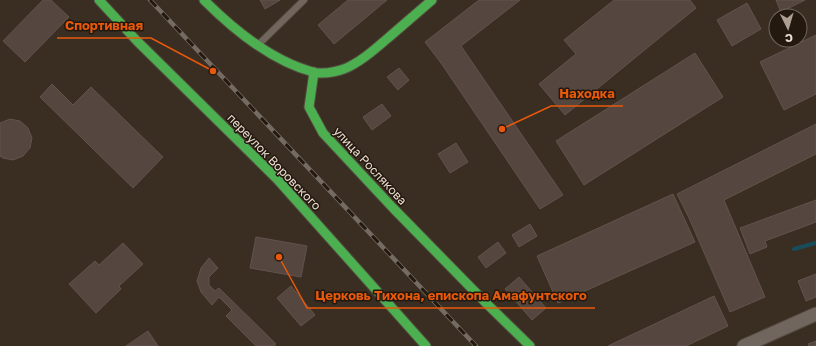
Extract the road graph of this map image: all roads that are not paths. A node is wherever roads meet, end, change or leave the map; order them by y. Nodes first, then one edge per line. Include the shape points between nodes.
1 (99, 0) edge
2 (204, 0) edge
3 (304, 0) edge
4 (432, 0) edge
5 (257, 45) junction
6 (314, 72) junction
7 (816, 314) edge
8 (426, 346) edge
9 (530, 346) edge
10 (744, 346) edge

1 - 8 street, переулок Воровского via 277,179
2 - 5 street via 223,19
3 - 5 lane
4 - 6 street via 353,65 334,72
5 - 6 street via 285,62
6 - 9 street, улица Рослякова via 309,107 323,133 393,208
7 - 10 street

